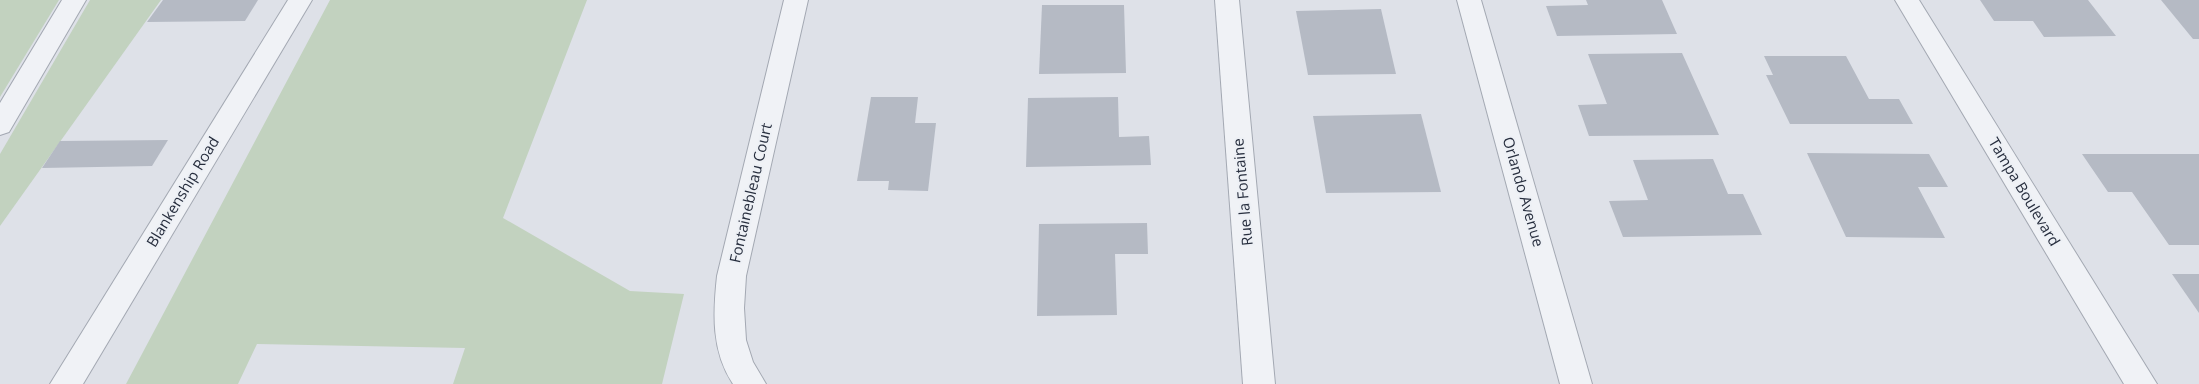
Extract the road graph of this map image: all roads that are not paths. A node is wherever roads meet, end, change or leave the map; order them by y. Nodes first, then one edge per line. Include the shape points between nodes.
1 (74, 0) edge
2 (300, 0) edge
3 (796, 0) edge
4 (1227, 0) edge
5 (1469, 0) edge
6 (1907, 0) edge
7 (0, 125) edge
8 (66, 384) edge
9 (750, 384) edge
10 (1259, 384) edge
11 (1576, 384) edge
12 (2141, 384) edge

1 - 7 street
2 - 8 street, Blankenship Road
3 - 9 street, Fontainebleau Court via 734,260 728,300 729,338 740,372
4 - 10 street, Rue la Fontaine
5 - 11 street, Orlando Avenue
6 - 12 street, Tampa Boulevard

